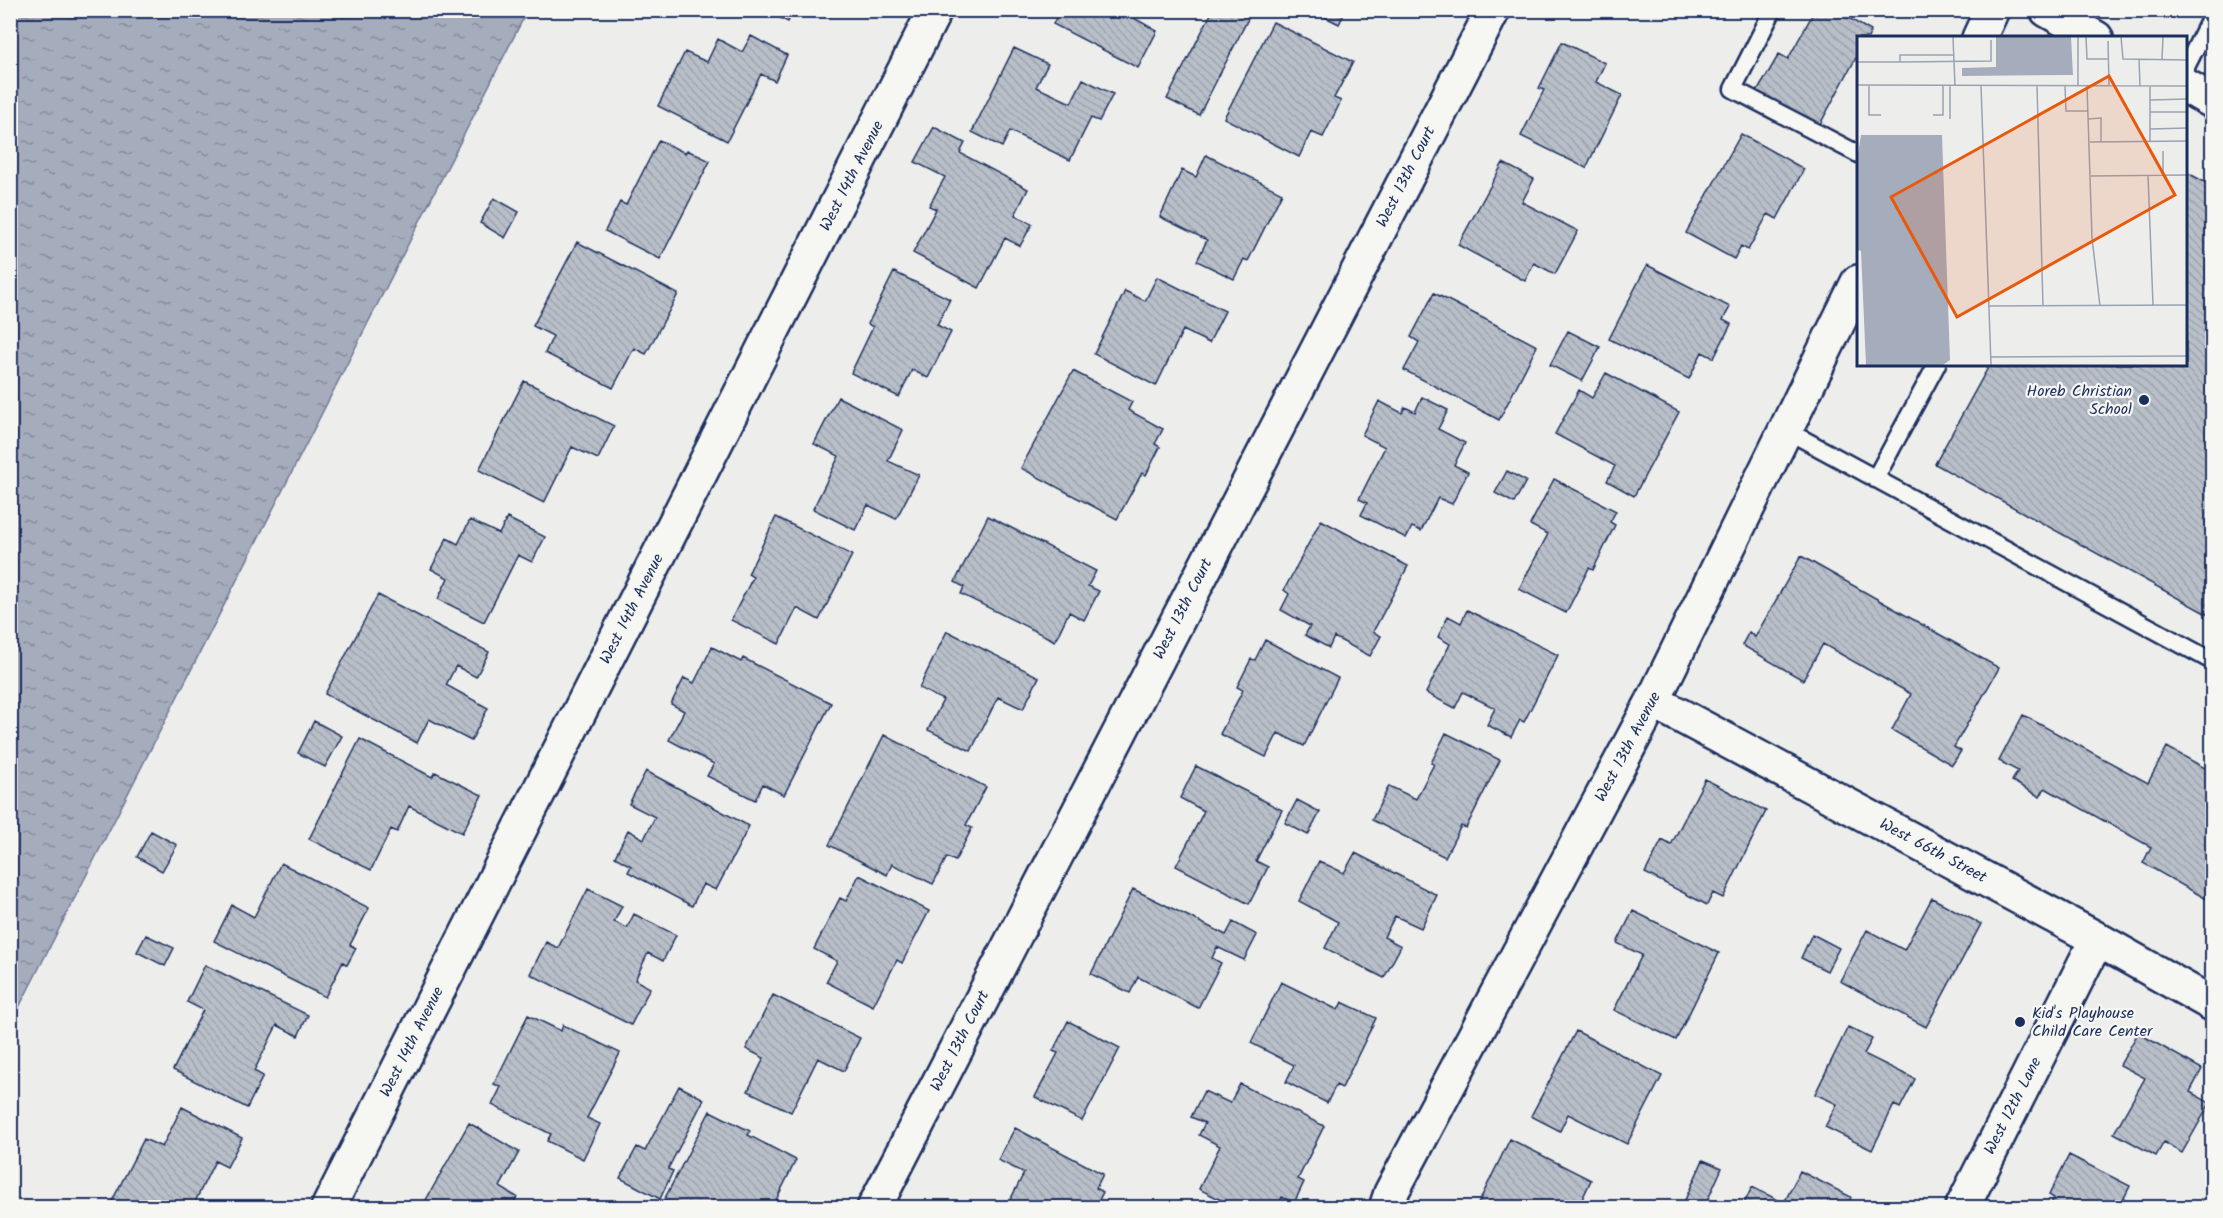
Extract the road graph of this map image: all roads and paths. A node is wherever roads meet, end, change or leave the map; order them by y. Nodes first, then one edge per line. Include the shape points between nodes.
1 (935, 10) edge
2 (1492, 10) edge
3 (1773, 10) edge
4 (1992, 10) edge
5 (2047, 10) edge
6 (2212, 15) edge
7 (1980, 36) edge
8 (2092, 36) edge
9 (2187, 65) edge
10 (2187, 87) edge
11 (2212, 101) edge
12 (1857, 153) edge
13 (1857, 284) edge
14 (1937, 366) edge
15 (1786, 430) junction
16 (1875, 479) junction
17 (2212, 661) edge
18 (1653, 701) junction
19 (2097, 939) junction
20 (2212, 1004) edge
21 (328, 1208) edge
22 (874, 1208) edge
23 (1386, 1208) edge
24 (1962, 1208) edge

1 - 21 street, West 14th Avenue
2 - 22 street, West 13th Court
3 - 12 lane via 1732,89
4 - 7 street
5 - 8 street
6 - 9 lane
10 - 11 street
13 - 15 street, West 13th Avenue
14 - 16 lane
15 - 16 lane
15 - 18 street, West 13th Avenue
16 - 17 lane
18 - 19 street, West 66th Street
18 - 23 street, West 13th Avenue
19 - 20 street, West 66th Street
19 - 24 street, West 12th Lane

